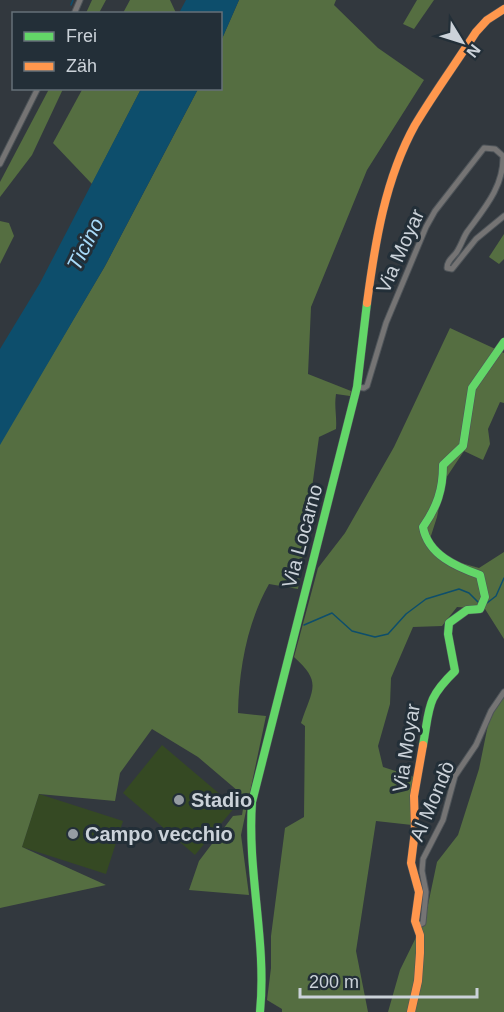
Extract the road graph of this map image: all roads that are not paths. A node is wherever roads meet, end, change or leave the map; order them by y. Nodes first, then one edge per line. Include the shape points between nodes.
1 (504, 9) edge
2 (37, 90) edge
3 (0, 164) edge
4 (504, 216) edge
5 (504, 342) edge
6 (357, 387) junction
7 (504, 692) edge
8 (417, 926) junction
9 (260, 1012) edge
10 (411, 1012) edge

1 - 6 main road, Via Locarno via 483,23 404,147 383,210 372,263
2 - 3 street
4 - 6 street, Via Moyar via 476,239 452,269 447,268 499,186 503,156 497,150 484,148 431,218 386,323 367,386
5 - 8 main road, Via Moyar via 472,388 464,444 443,465 436,509 423,530 430,546 462,569 480,575 484,604 449,623 455,671 435,690 427,714 414,796 411,863 419,892
6 - 9 main road, Via Locarno via 252,802 250,862 264,964
7 - 8 street, Al Mondò via 455,776 443,820 423,859 424,918
8 - 10 main road via 420,953

